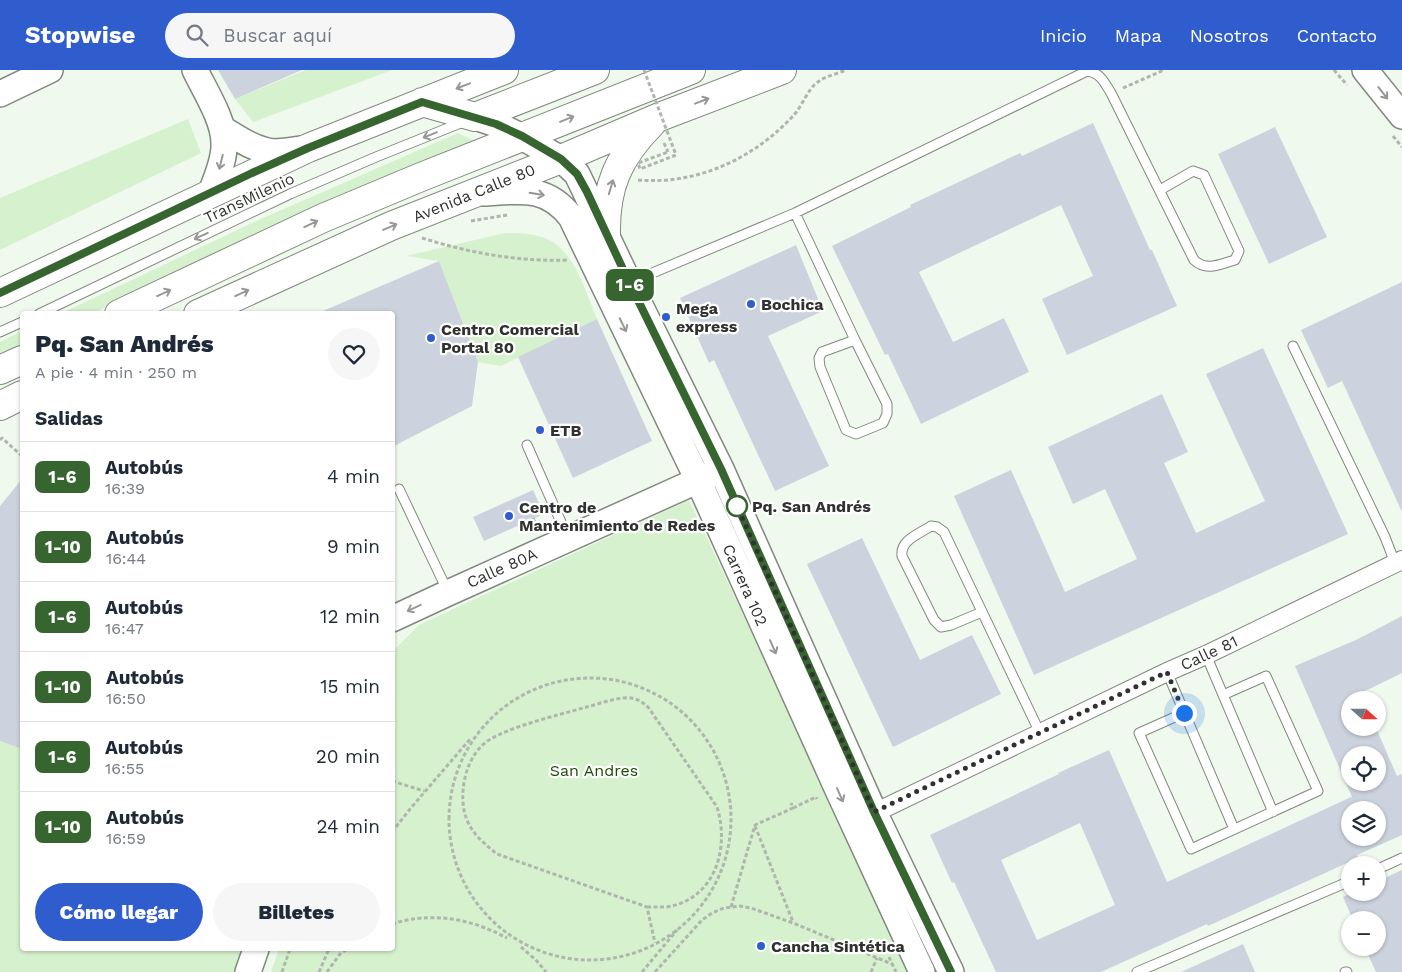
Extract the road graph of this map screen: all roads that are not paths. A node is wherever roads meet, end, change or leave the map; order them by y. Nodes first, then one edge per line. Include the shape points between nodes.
1 (50, 70) edge
2 (196, 70) edge
3 (504, 70) edge
4 (595, 70) edge
5 (691, 70) edge
6 (782, 70) edge
7 (1365, 70) edge
8 (0, 94) edge
9 (422, 102) junction
10 (1402, 116) edge
11 (475, 117) junction
12 (657, 118) junction
13 (223, 129) junction
14 (522, 136) junction
15 (308, 148) junction
16 (561, 159) junction
17 (1160, 190) junction
18 (211, 193) junction
19 (472, 193) junction
20 (796, 212) junction
21 (606, 235) junction
22 (629, 282) junction
23 (0, 292) edge
24 (45, 311) edge
25 (125, 311) edge
26 (205, 311) edge
27 (20, 323) edge
28 (0, 332) edge
29 (855, 340) junction
30 (1293, 346) dead end
31 (20, 361) edge
32 (0, 370) edge
33 (20, 396) edge
34 (0, 406) edge
35 (527, 445) dead end
36 (721, 469) junction
37 (698, 480) junction
38 (399, 489) dead end
39 (568, 538) junction
40 (1399, 561) edge
41 (448, 593) junction
42 (982, 612) junction
43 (395, 618) edge
44 (1206, 655) junction
45 (1167, 672) junction
46 (1223, 695) junction
47 (1184, 713) junction
48 (1040, 733) junction
49 (1273, 812) junction
50 (864, 818) junction
51 (1234, 829) junction
52 (1402, 858) edge
53 (1386, 865) edge
54 (1341, 884) edge
55 (255, 951) edge
56 (248, 972) edge
57 (922, 972) edge
58 (952, 972) edge
59 (1137, 972) edge

1 - 8 street
2 - 13 street
3 -> 9 highway
4 - 11 highway
14 -> 5 highway
12 -> 6 highway, Avenida Calle 80
7 -> 10 street
9 - 11 highway
9 - 15 highway
11 - 14 street, Carrera 102
11 -> 24 lane, TransMilenio via 290,194
12 - 16 highway, Avenida Calle 80
21 -> 12 highway via 608,194 615,174 638,137
13 - 15 street via 264,150 276,152
13 -> 18 street via 223,156
14 - 16 street, Carrera 102
25 -> 14 highway via 323,218
15 - 18 highway
16 - 19 highway, Avenida Calle 80
16 - 21 street, Carrera 102 via 577,174
17 - 17 lane via 1194,260 1200,266 1208,268 1235,260 1239,251 1204,175 1192,172
17 - 20 lane via 1100,75 1087,71
18 - 23 highway
26 -> 19 highway, Avenida Calle 80
19 -> 37 street, Carrera 102 via 520,191 545,195 564,207
20 - 22 lane
20 - 29 lane
21 - 22 street, Carrera 102
22 - 36 street, Carrera 102
27 - 28 lane
29 - 29 lane via 822,352 819,358 846,430 856,434 884,423 887,404
30 - 40 lane
31 - 32 highway
33 - 34 highway
35 - 39 lane
36 - 37 street, Calle 80A
36 - 50 street, Carrera 102
37 - 39 street, Calle 80A
37 -> 50 street, Carrera 102
38 - 41 lane
39 - 41 street, Calle 80A
40 - 44 street, Calle 81
41 -> 43 street, Calle 80A
42 - 42 lane via 951,625 941,626 934,620 902,556 905,542 931,526 944,532
42 - 48 lane
44 - 45 street, Calle 81
44 - 46 lane
45 - 47 lane
45 - 48 street, Calle 81
46 - 49 lane
46 - 49 lane via 1266,676 1318,791
47 - 51 lane
47 - 51 lane via 1139,733 1191,849
48 - 50 street, Calle 81
49 - 51 lane
50 - 57 street, Carrera 102
50 - 58 street, Carrera 102
52 - 53 lane
54 - 59 lane
55 - 56 street

